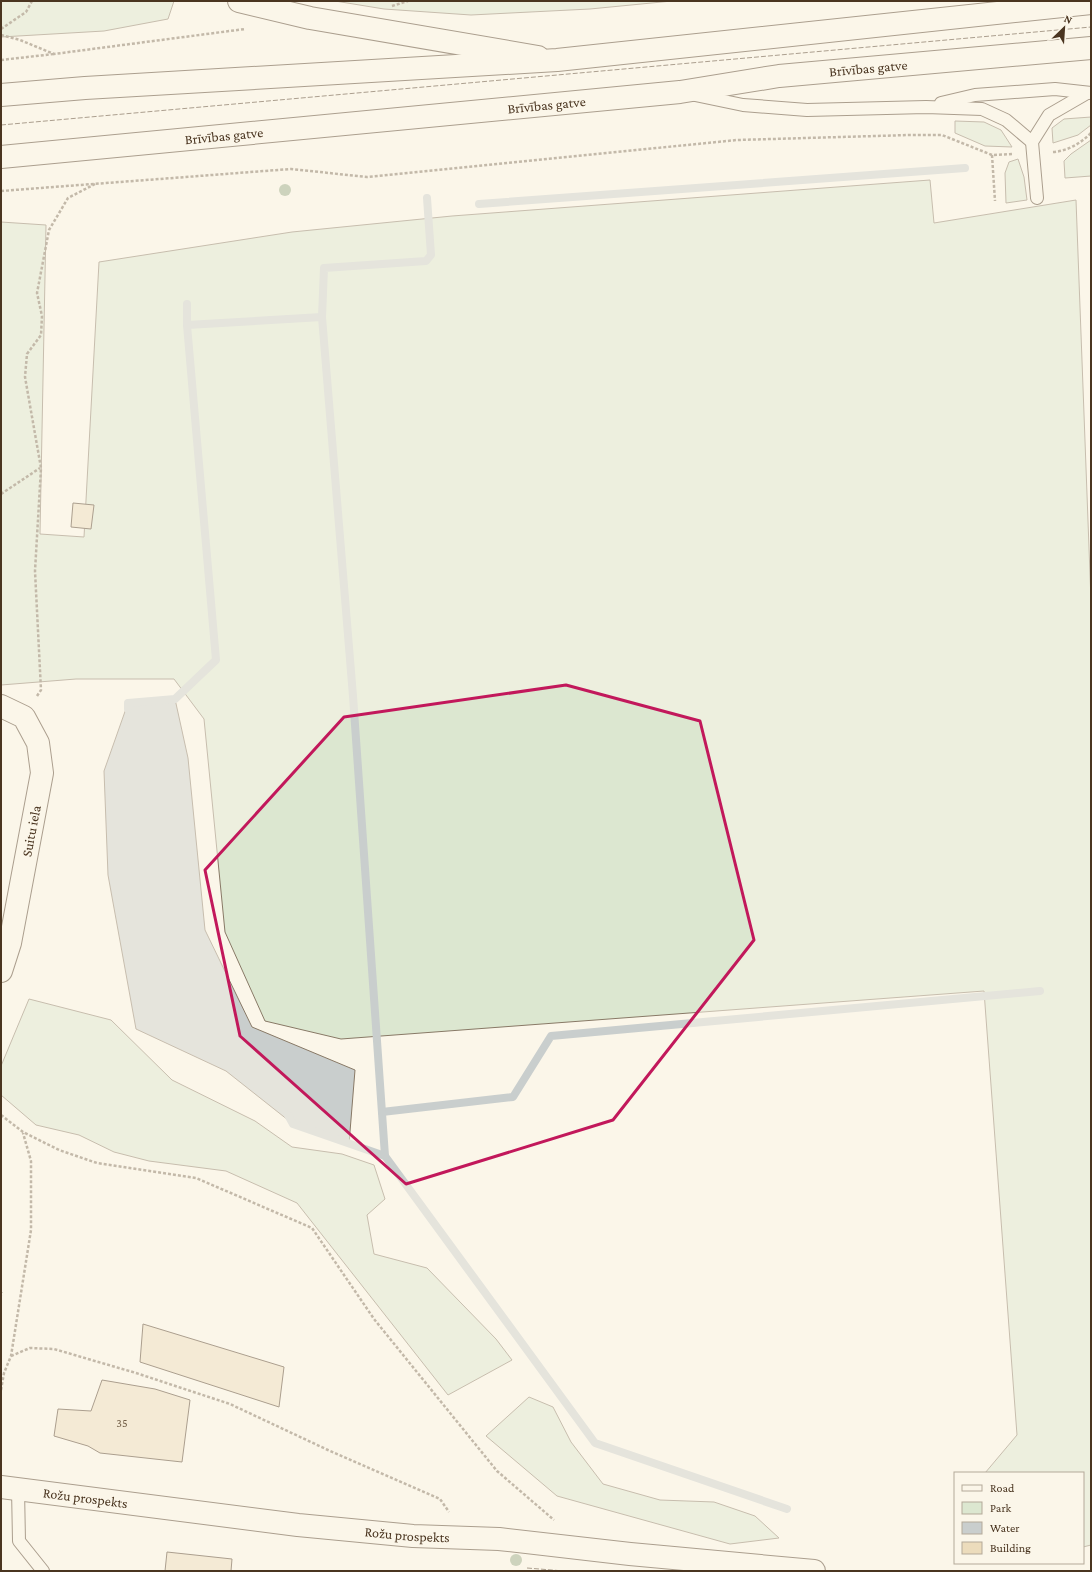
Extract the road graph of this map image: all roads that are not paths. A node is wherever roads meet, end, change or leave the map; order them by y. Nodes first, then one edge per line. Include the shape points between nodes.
1 (239, 1) edge
2 (1091, 3) edge
3 (1091, 48) edge
4 (557, 60) junction
5 (680, 92) junction
6 (1089, 93) edge
7 (1, 95) edge
8 (926, 107) junction
9 (1033, 148) junction
10 (1, 157) edge
11 (1037, 198) dead end
12 (1, 706) edge
13 (1, 971) edge
14 (10, 1488) edge
15 (43, 1571) edge
16 (814, 1571) edge

1 - 4 main road via 310,18
2 - 4 main road
3 - 5 main road, Brīvības gatve via 779,76
4 - 7 main road
5 - 8 lane via 743,105 807,110
5 - 10 main road, Brīvības gatve
6 - 8 lane via 1055,89 975,95
6 - 9 lane via 1049,115
8 - 9 lane via 982,109 1006,120
9 - 11 lane
12 - 13 main road, Suitu iela via 24,717 38,743 42,773 10,943
14 - 15 lane via 19,1541
14 - 16 main road, Rožu prospekts via 298,1526 412,1536 499,1539

